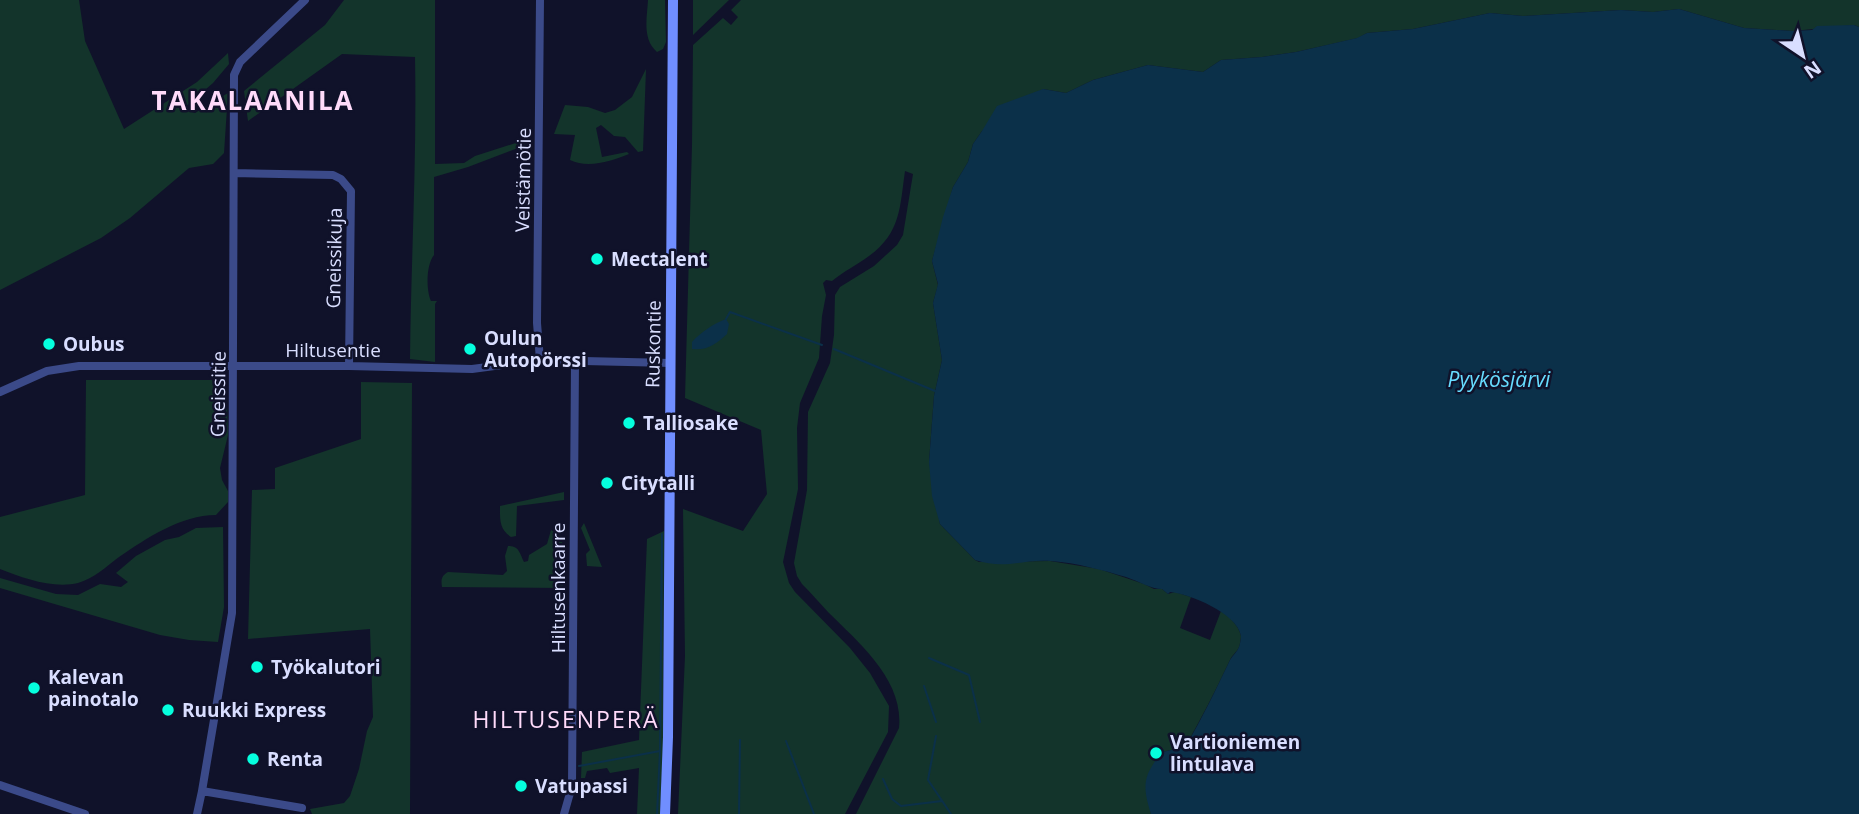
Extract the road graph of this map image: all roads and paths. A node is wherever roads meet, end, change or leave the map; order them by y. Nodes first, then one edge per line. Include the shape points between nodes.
1 (305, 0) edge
2 (540, 0) edge
3 (673, 0) edge
4 (234, 173) junction
5 (540, 360) junction
6 (575, 361) junction
7 (671, 363) junction
8 (234, 366) junction
9 (349, 366) junction
10 (0, 391) edge
11 (0, 785) edge
12 (202, 791) junction
13 (302, 808) dead end
14 (85, 814) edge
15 (197, 814) edge
16 (564, 814) edge
17 (665, 814) edge

1 - 4 street, Gneissitie via 240,62 234,75
2 - 5 street, Veistämötie
3 - 7 main road, Ruskontie
4 - 8 street, Gneissitie
4 - 9 street, Gneissikuja via 333,175 351,191
5 - 6 street, Hiltusentie
5 - 9 street, Hiltusentie via 472,369
6 - 7 street, Hiltusentie
6 - 16 street, Hiltusenkaarre via 572,786
7 - 17 main road, Ruskontie
8 - 9 street, Hiltusentie
8 - 10 street, Hiltusentie via 79,366 47,371
8 - 12 street, Gneissitie via 232,613
11 - 14 street
12 - 13 street
12 - 15 street, Gneissitie

